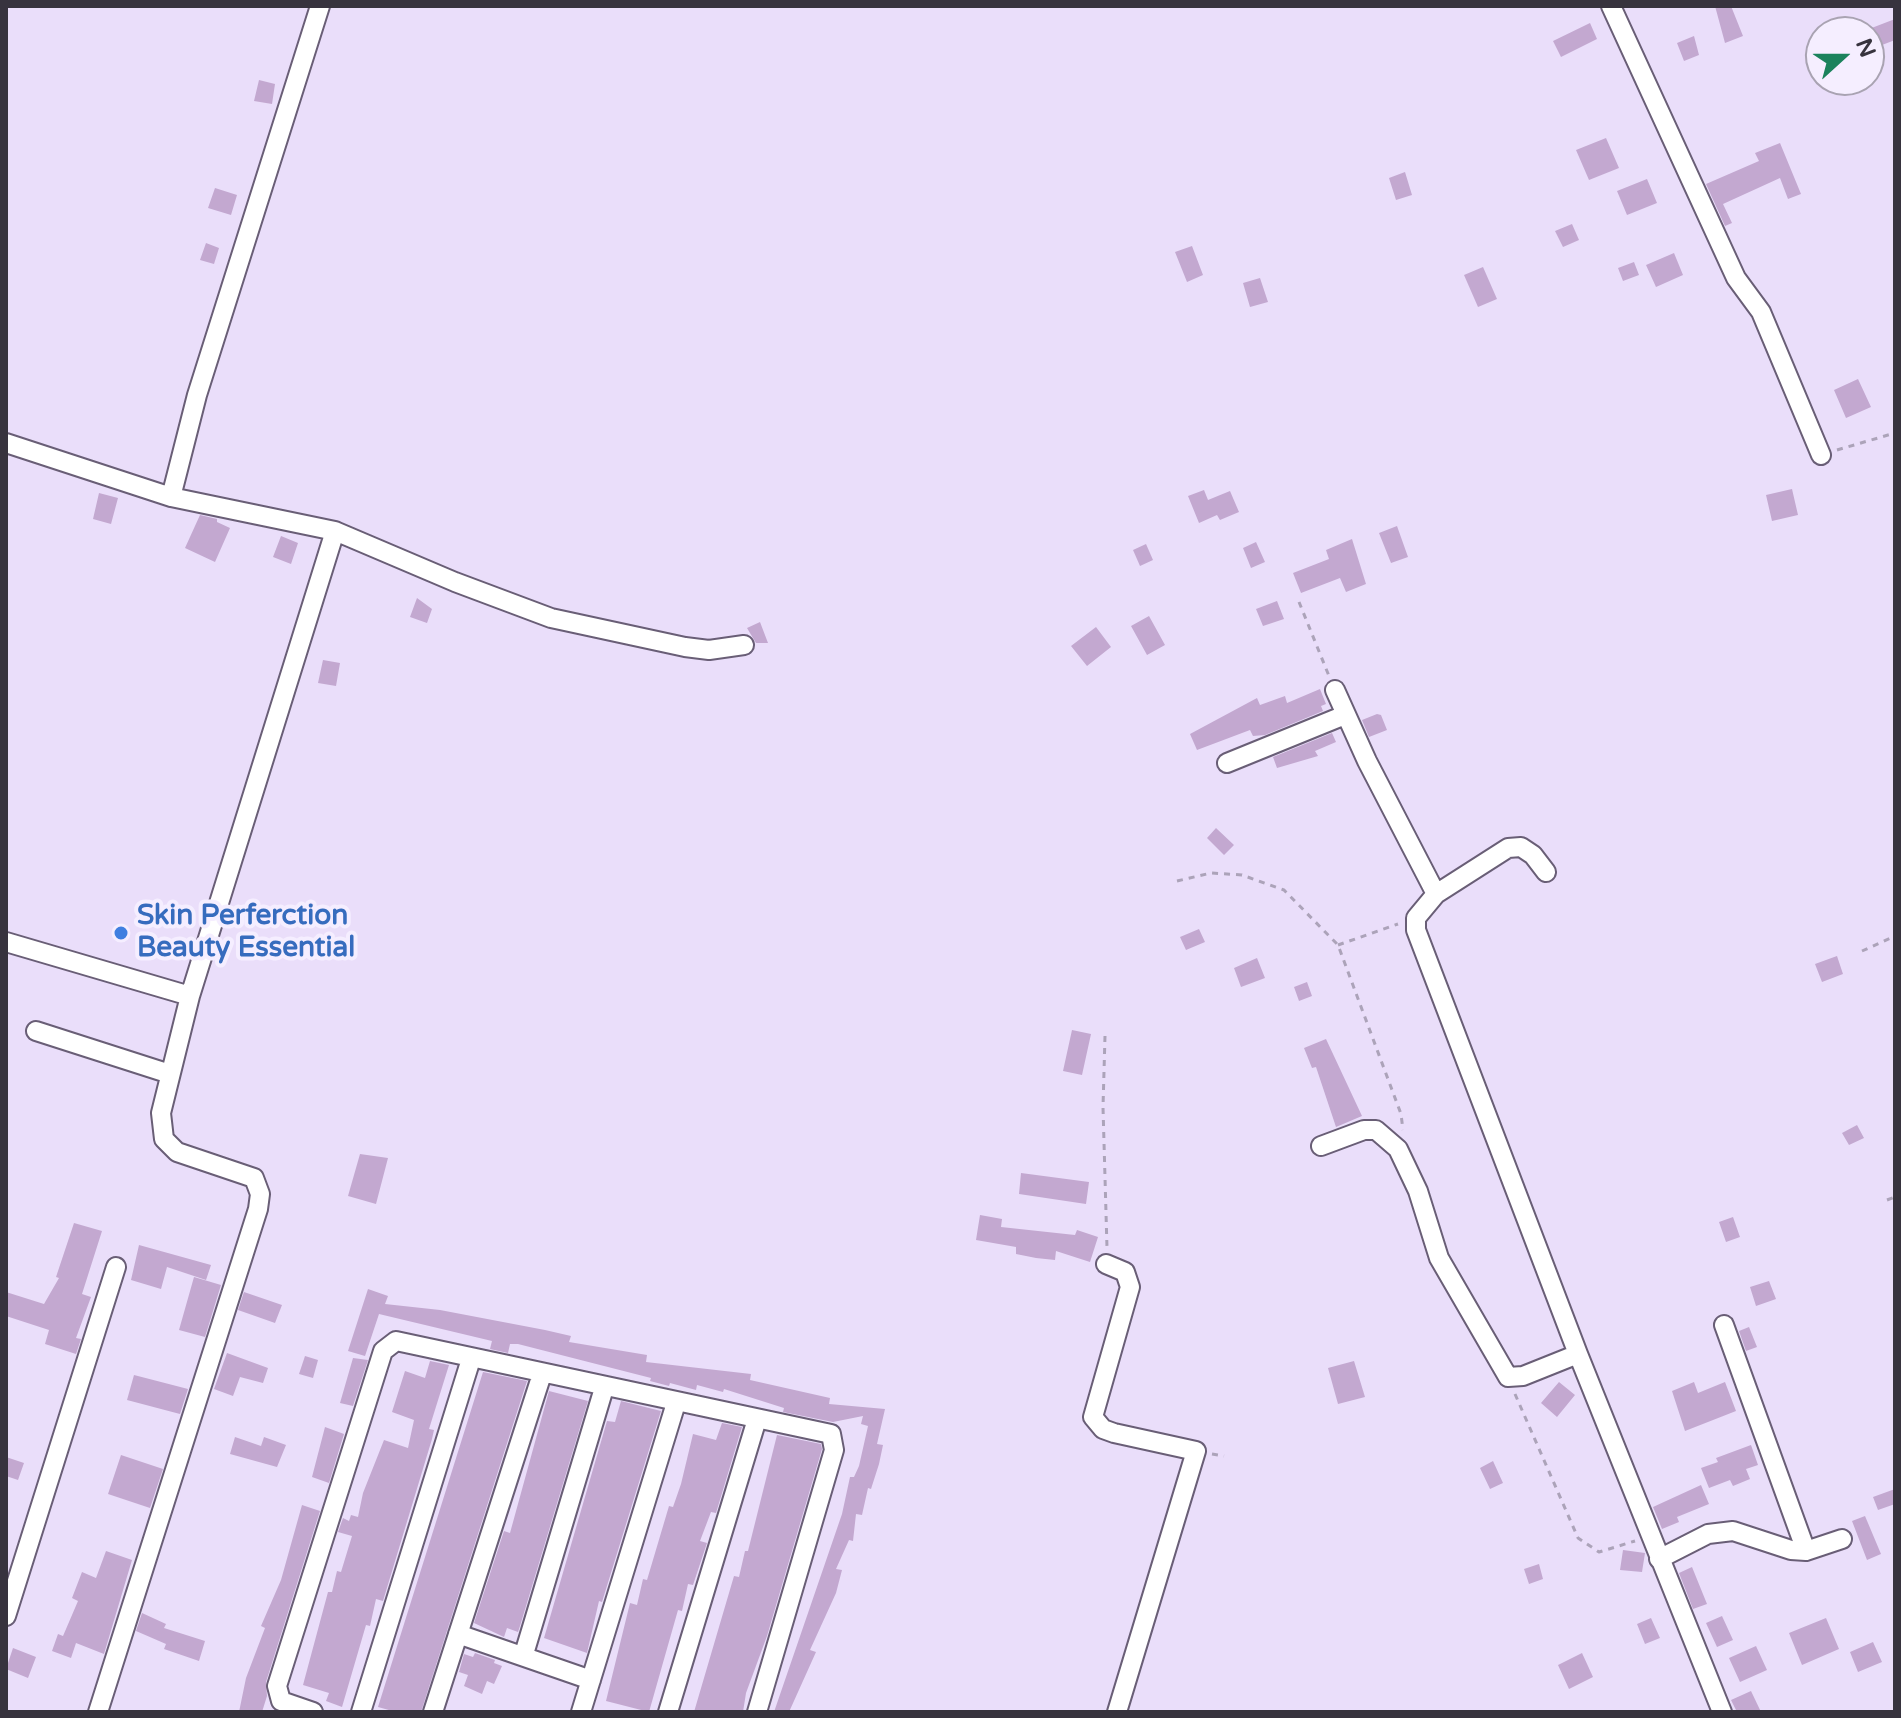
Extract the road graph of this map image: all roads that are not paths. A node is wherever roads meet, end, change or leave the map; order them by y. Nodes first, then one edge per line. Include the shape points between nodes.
1 (320, 6) edge
2 (1611, 6) edge
3 (6, 443) edge
4 (1821, 455) road end
5 (171, 497) junction
6 (335, 531) junction
7 (744, 645) dead end
8 (1335, 690) dead end
9 (1345, 715) junction
10 (1227, 763) dead end
11 (1546, 872) dead end
12 (1436, 894) junction
13 (6, 942) edge
14 (190, 996) junction
15 (36, 1031) dead end
16 (170, 1074) junction
17 (1321, 1146) dead end
18 (1106, 1264) road end
19 (116, 1267) dead end
20 (1724, 1325) dead end
21 (1578, 1354) junction
22 (471, 1359) junction
23 (542, 1374) junction
24 (604, 1388) junction
25 (676, 1403) junction
26 (757, 1419) junction
27 (1842, 1539) dead end
28 (1806, 1551) junction
29 (1659, 1559) junction
30 (6, 1616) edge
31 (458, 1634) junction
32 (524, 1654) junction
33 (591, 1680) junction
34 (1718, 1711) edge
35 (98, 1712) edge
36 (313, 1712) edge
37 (361, 1712) edge
38 (433, 1712) edge
39 (581, 1712) edge
40 (668, 1712) edge
41 (757, 1712) edge
42 (1117, 1712) edge

1 - 5 street via 197,395
2 - 4 street via 1736,278 1761,312
3 - 5 street
5 - 6 street
6 - 7 street via 551,618 685,647
6 - 14 street
8 - 9 street
9 - 10 street
9 - 12 street
11 - 12 street via 1521,847 1508,848
12 - 21 street via 1416,918 1420,944
13 - 14 street
14 - 16 street
15 - 16 street
16 - 35 street via 161,1113 164,1139 177,1152 246,1173 259,1185 260,1194
17 - 21 street via 1376,1130 1398,1149 1439,1258 1508,1377
18 - 42 street via 1125,1272 1130,1287 1093,1417 1114,1433 1196,1451
19 - 30 street
20 - 28 street
21 - 29 street
22 - 23 street
22 - 36 street via 402,1341 383,1351 277,1686 281,1701
22 - 37 street
23 - 24 street
23 - 31 street
24 - 25 street
24 - 32 street
25 - 26 street
25 - 33 street
26 - 40 street
26 - 41 street via 827,1432 835,1444
27 - 28 street
28 - 29 street via 1733,1531 1689,1541
29 - 34 street
31 - 32 street
31 - 38 street
32 - 33 street
33 - 39 street

